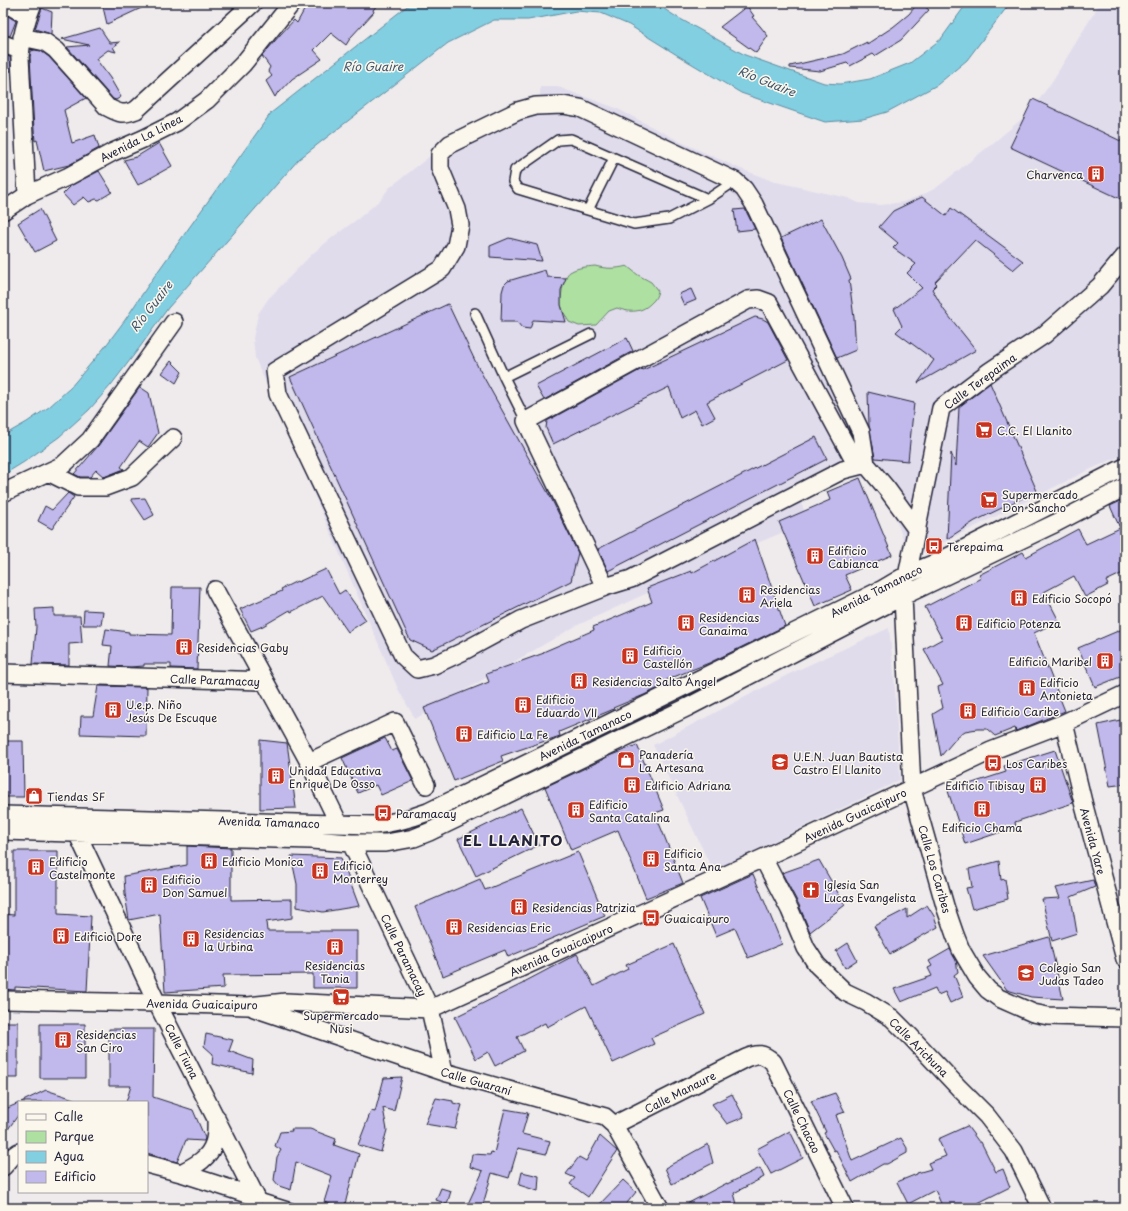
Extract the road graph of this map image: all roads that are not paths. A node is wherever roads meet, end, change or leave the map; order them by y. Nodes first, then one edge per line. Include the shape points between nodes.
1 (5, 3) edge
2 (253, 3) edge
3 (292, 3) edge
4 (30, 9) edge
5 (3, 44) edge
6 (21, 44) junction
7 (614, 158) junction
8 (735, 181) junction
9 (27, 195) junction
10 (708, 199) junction
11 (588, 210) junction
12 (3, 212) edge
13 (1125, 256) edge
14 (475, 313) dead end
15 (174, 322) dead end
16 (591, 334) dead end
17 (504, 378) junction
18 (526, 421) junction
19 (173, 438) dead end
20 (861, 465) junction
21 (1125, 467) edge
22 (48, 472) junction
23 (1125, 488) edge
24 (3, 493) edge
25 (917, 530) junction
26 (908, 574) junction
27 (605, 588) junction
28 (215, 590) dead end
29 (903, 596) junction
30 (3, 673) edge
31 (265, 681) junction
32 (1125, 694) edge
33 (1064, 722) junction
34 (310, 762) junction
35 (426, 785) dead end
36 (912, 789) junction
37 (3, 815) edge
38 (73, 817) junction
39 (340, 824) junction
40 (3, 831) edge
41 (77, 833) junction
42 (351, 843) junction
43 (764, 858) junction
44 (1125, 959) edge
45 (3, 1000) edge
46 (157, 1003) junction
47 (248, 1006) junction
48 (430, 1009) junction
49 (1125, 1018) edge
50 (746, 1058) joint
51 (444, 1072) junction
52 (216, 1117) junction
53 (614, 1125) junction
54 (18, 1153) edge
55 (148, 1164) edge
56 (3, 1167) edge
57 (181, 1173) junction
58 (256, 1197) junction
59 (291, 1208) edge
60 (660, 1208) edge
61 (845, 1208) edge
62 (1042, 1208) edge

1 - 4 street
2 - 6 street via 136,110 126,114 107,107 56,50 45,42
3 - 9 street, Avenida La Línea via 243,64 207,100 176,122
4 - 6 street
5 - 6 street
6 - 9 street
7 - 10 lane
7 - 11 lane
7 - 11 lane via 571,138 558,140 515,170 513,182 518,189
8 - 10 lane
8 - 20 street via 754,204 861,432
8 - 27 street via 580,108 563,105 536,106 518,111 450,144 440,154 440,168 457,209 460,225 456,246 442,269 275,371 278,394 403,656 417,669 434,665 462,652 521,620
9 - 12 street, Avenida La Línea
10 - 11 lane via 669,219 634,224
13 - 25 street, Calle Terepaima via 1100,286 1044,335 941,408
14 - 17 lane
15 - 22 street via 90,440 63,465
16 - 17 lane
17 - 18 lane
18 - 20 street via 748,300 758,299 769,303
18 - 27 street
19 - 22 street via 132,477 105,486 78,486
20 - 25 street via 887,489
20 - 27 street via 843,470 631,579
21 - 26 street, Avenida Tamanaco via 940,561
22 - 24 street
23 - 29 street, Avenida Tamanaco via 1056,524
25 - 26 street, Calle Terepaima
26 - 29 street, Calle Terepaima
26 - 39 street, Avenida Tamanaco via 881,590 428,812 391,824
28 - 31 street
29 - 36 street, Calle Los Caribes
29 - 42 street, Avenida Tamanaco via 681,710 429,832 414,838 386,843
30 - 31 street, Calle Paramacay
31 - 34 street, Calle Paramacay
32 - 33 street, Avenida Guaicaipuro
33 - 36 street, Avenida Guaicaipuro
33 - 44 street, Avenida Yare
34 - 35 street via 395,722
34 - 39 street, Calle Paramacay
36 - 43 street, Avenida Guaicaipuro
36 - 49 street, Calle Los Caribes via 955,935 977,977 988,990 999,998 1033,1013 1074,1018
37 - 38 street, Avenida Tamanaco
38 - 39 street, Avenida Tamanaco
38 - 41 street, Calle Tiuna
40 - 41 street, Avenida Tamanaco
41 - 42 street, Avenida Tamanaco
41 - 46 street, Calle Tiuna
42 - 48 street, Calle Paramacay
43 - 48 street, Avenida Guaicaipuro
43 - 62 street, Calle Arichuna via 806,948 817,965 845,992 892,1018 987,1116 1014,1151
45 - 46 street, Avenida Guaicaipuro
46 - 47 street, Avenida Guaicaipuro
46 - 52 street, Calle Tiuna
47 - 48 street, Avenida Guaicaipuro via 286,1002
47 - 51 street, Calle Guaraní
48 - 51 street, Calle Paramacay
50 - 53 street, Calle Manaure
50 - 61 street, Calle Chacao via 756,1054 766,1056 773,1062
51 - 53 street, Calle Guaraní via 605,1117
52 - 57 street via 214,1143 207,1156
52 - 58 street, Calle Tiuna
53 - 60 street, Calle Guaraní
54 - 56 street
55 - 57 street
57 - 58 street
58 - 59 lane

